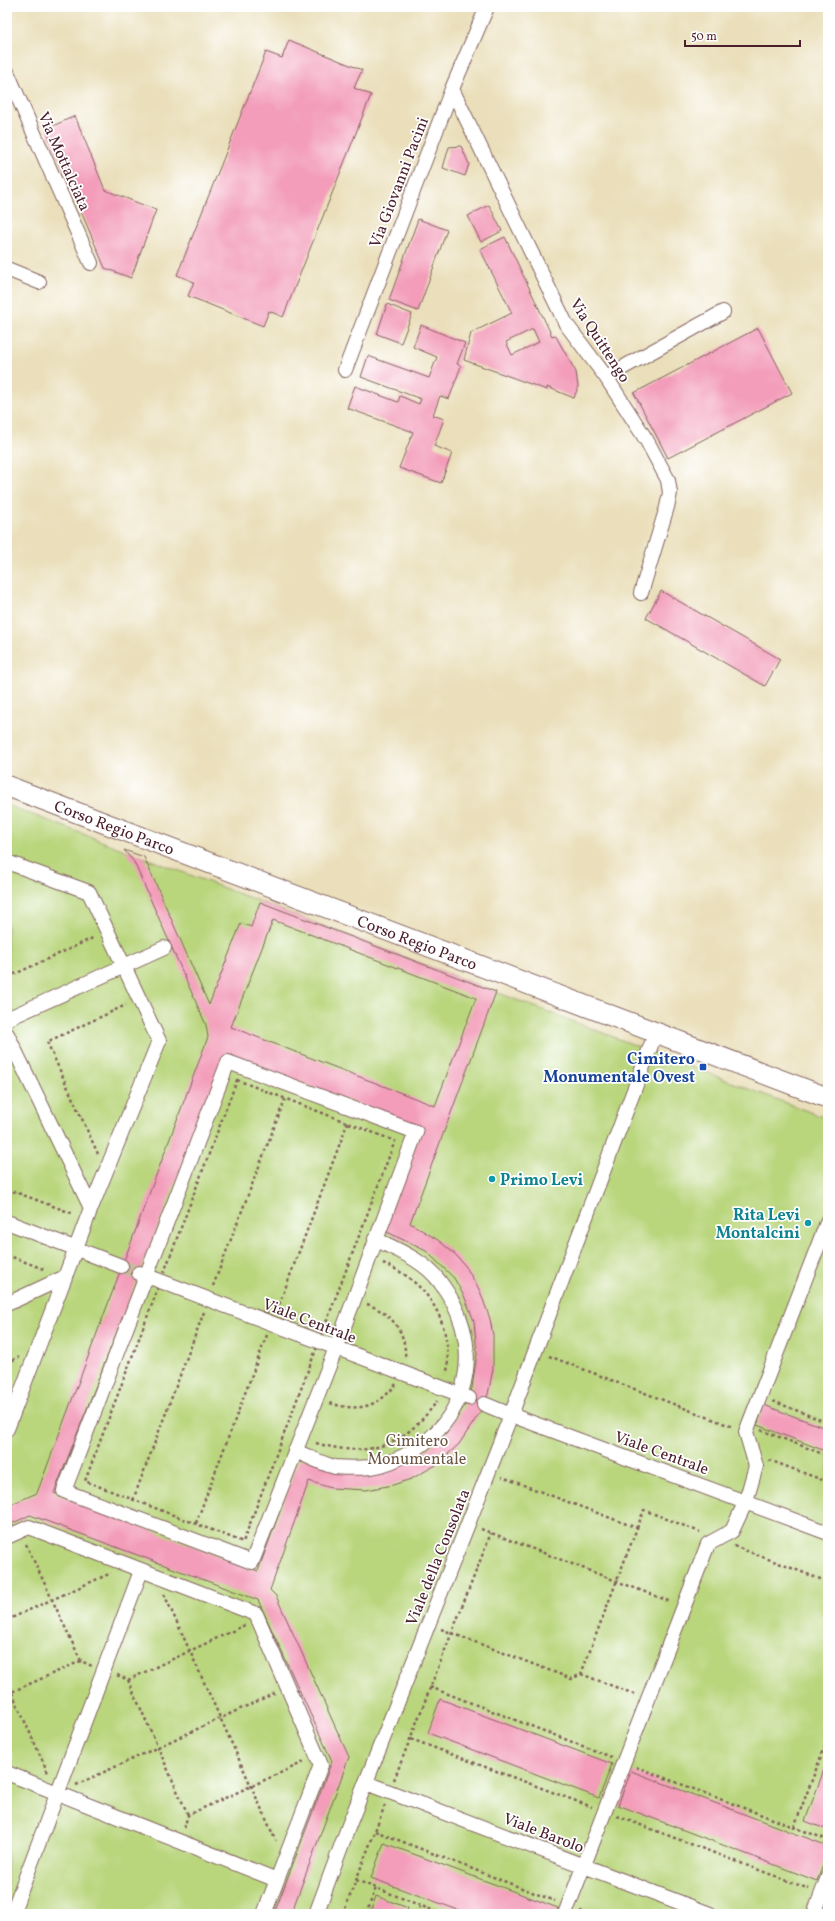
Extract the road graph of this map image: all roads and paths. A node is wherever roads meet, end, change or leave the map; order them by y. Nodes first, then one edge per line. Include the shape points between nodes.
1 (487, 7) edge
2 (7, 72) edge
3 (452, 88) junction
4 (91, 263) dead end
5 (7, 269) edge
6 (39, 282) dead end
7 (722, 312) dead end
8 (344, 370) dead end
9 (606, 377) junction
10 (641, 593) dead end
11 (7, 786) edge
12 (7, 862) edge
13 (108, 932) junction
14 (164, 948) dead end
15 (7, 956) edge
16 (124, 966) junction
17 (139, 998) junction
18 (7, 1019) edge
19 (656, 1032) junction
20 (7, 1034) edge
21 (828, 1098) edge
22 (106, 1171) junction
23 (7, 1189) edge
24 (89, 1214) junction
25 (828, 1220) edge
26 (7, 1222) edge
27 (376, 1239) junction
28 (77, 1248) junction
29 (7, 1256) edge
30 (121, 1266) tunnel mouth
31 (143, 1275) junction
32 (65, 1277) junction
33 (7, 1304) edge
34 (336, 1348) junction
35 (535, 1351) junction
36 (465, 1396) junction
37 (760, 1396) junction
38 (484, 1404) dead end
39 (511, 1415) junction
40 (828, 1422) edge
41 (747, 1428) junction
42 (7, 1429) edge
43 (295, 1451) junction
44 (752, 1453) junction
45 (828, 1456) edge
46 (488, 1472) junction
47 (828, 1482) edge
48 (746, 1501) junction
49 (468, 1524) junction
50 (828, 1532) edge
51 (491, 1533) junction
52 (7, 1537) edge
53 (134, 1568) junction
54 (157, 1577) junction
55 (616, 1581) junction
56 (684, 1606) junction
57 (7, 1620) edge
58 (428, 1624) junction
59 (451, 1633) junction
60 (81, 1661) dead end
61 (581, 1674) junction
62 (128, 1680) dead end
63 (7, 1682) edge
64 (288, 1688) junction
65 (12, 1692) junction
66 (7, 1694) edge
67 (648, 1700) junction
68 (221, 1718) junction
69 (828, 1738) edge
70 (158, 1748) junction
71 (317, 1755) junction
72 (7, 1773) edge
73 (366, 1783) junction
74 (251, 1786) junction
75 (390, 1792) junction
76 (58, 1794) junction
77 (188, 1815) junction
78 (794, 1827) dead end
79 (375, 1831) junction
80 (179, 1841) junction
81 (284, 1860) junction
82 (583, 1865) junction
83 (828, 1877) edge
84 (277, 1880) junction
85 (356, 1880) junction
86 (376, 1888) junction
87 (420, 1906) junction
88 (566, 1910) edge
89 (12, 1914) edge
90 (264, 1914) edge
91 (316, 1914) edge
92 (343, 1914) edge
93 (366, 1914) edge
94 (417, 1914) edge
95 (442, 1914) edge
96 (589, 1914) edge
97 (710, 1914) edge
98 (814, 1914) edge

1 - 3 street, Via Giovanni Pacini
2 - 4 street, Via Mottalciata
3 - 8 street, Via Giovanni Pacini
3 - 9 street, Via Quittengo via 566,324
5 - 6 street
7 - 9 street
9 - 10 street, Via Quittengo via 647,441 668,480 670,493 667,508
11 - 19 street, Corso Regio Parco
12 - 13 street via 89,892
13 - 15 path via 15,974
13 - 16 street
14 - 16 street
16 - 17 street
16 - 18 street
17 - 22 street via 159,1041
17 - 22 path via 47,1042
19 - 21 street, Corso Regio Parco
19 - 35 street, Viale della Consolata
20 - 24 street
22 - 24 street
23 - 24 path
24 - 28 street
25 - 37 street
26 - 28 street
27 - 31 street via 416,1132 228,1062
27 - 34 street
27 - 36 street via 413,1257 440,1281 456,1307 465,1334 468,1363
28 - 30 street
28 - 32 street
29 - 32 path
31 - 34 street, Viale Centrale
31 - 43 street via 64,1490 252,1562
32 - 33 street
32 - 42 street
34 - 36 street, Viale Centrale
34 - 43 street
35 - 39 street, Viale della Consolata
35 - 41 path
36 - 43 street via 429,1440 404,1456 372,1467 334,1466
37 - 40 path
37 - 41 street
38 - 39 street, Viale Centrale
39 - 46 street, Viale della Consolata
39 - 48 street, Viale Centrale
41 - 44 street
41 - 45 path
44 - 47 path
44 - 48 street via 756,1466
46 - 49 street, Viale della Consolata
46 - 55 path via 637,1528
48 - 50 street, Viale Centrale
48 - 56 street via 732,1531 708,1544
49 - 51 path
49 - 58 street, Viale della Consolata
51 - 55 path
51 - 59 path
52 - 53 street via 28,1527
53 - 54 street
53 - 57 path
53 - 76 street
54 - 64 street via 256,1614
54 - 68 path
55 - 56 path
55 - 61 path
56 - 67 street
58 - 59 path
58 - 73 street, Viale della Consolata
59 - 61 path via 572,1679
59 - 75 path
60 - 65 path
61 - 67 path
62 - 70 path
63 - 65 path
64 - 68 path
64 - 71 street
65 - 66 path
65 - 76 path
67 - 82 street
68 - 70 path
68 - 74 path
69 - 78 path
70 - 76 path
70 - 77 path
71 - 74 path
71 - 81 street via 321,1765
72 - 76 street
73 - 75 street, Viale Barolo
73 - 91 street, Viale della Consolata
74 - 77 path
74 - 81 path
75 - 79 path
75 - 82 street, Viale Barolo
76 - 80 street
76 - 89 street
77 - 80 path
79 - 85 path
79 - 88 path
80 - 84 street
81 - 84 street
82 - 88 street
82 - 97 street, Viale Barolo
83 - 98 street
84 - 90 street
85 - 86 path
85 - 92 path
86 - 87 path
86 - 93 path
87 - 94 path
87 - 95 path
88 - 96 path

